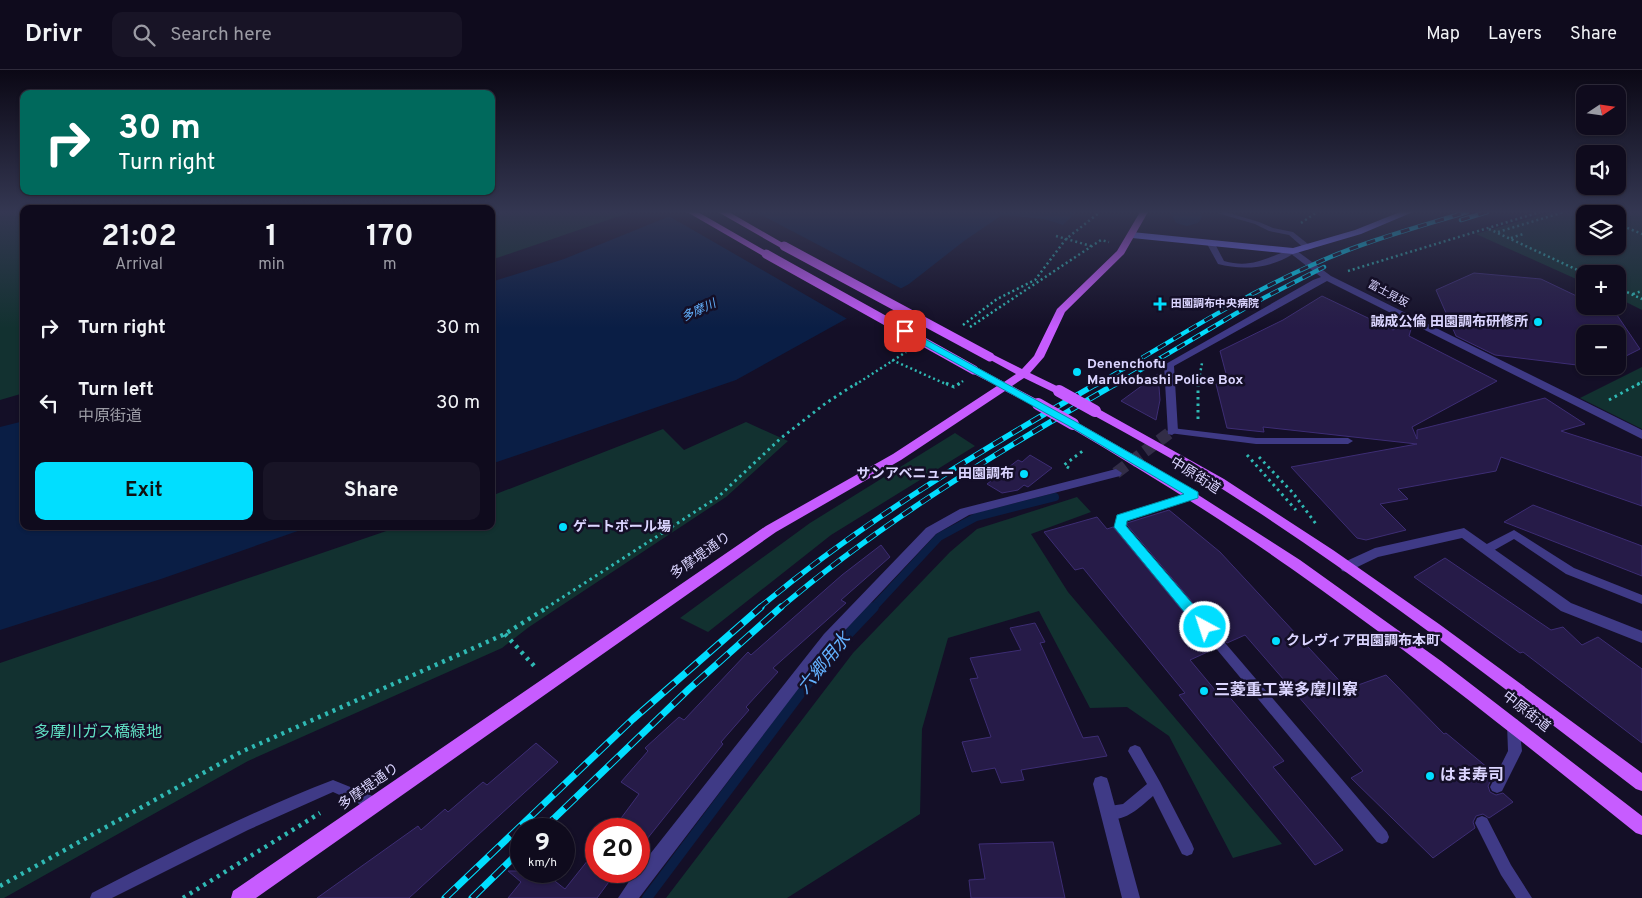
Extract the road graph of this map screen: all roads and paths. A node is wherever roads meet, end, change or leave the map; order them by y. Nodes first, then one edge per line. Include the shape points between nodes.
1 (761, 251) edge
2 (794, 251) edge
3 (1057, 251) edge
4 (1085, 251) edge
5 (1122, 251) edge
6 (1214, 251) edge
7 (1289, 251) edge
8 (1293, 251) junction
9 (1416, 251) edge
10 (1536, 251) edge
11 (1576, 269) edge
12 (1328, 278) junction
13 (1626, 291) edge
14 (1642, 291) edge
15 (1632, 294) junction
16 (1642, 299) edge
17 (1206, 343) junction
18 (910, 350) dead end
19 (891, 360) junction
20 (1023, 374) junction
21 (963, 381) dead end
22 (1642, 382) edge
23 (1006, 387) junction
24 (1596, 414) junction
25 (1172, 431) joint
26 (1642, 435) edge
27 (1198, 436) junction
28 (1229, 438) junction
29 (1348, 441) dead end
30 (1267, 456) dead end
31 (1116, 473) tunnel mouth
32 (1194, 495) junction
33 (1301, 515) dead end
34 (1317, 526) dead end
35 (1487, 549) junction
36 (1347, 567) junction
37 (1642, 600) edge
38 (505, 634) junction
39 (1642, 637) edge
40 (540, 672) dead end
41 (1513, 723) junction
42 (1135, 751) dead end
43 (1642, 783) edge
44 (1101, 784) dead end
45 (1155, 786) junction
46 (1497, 787) dead end
47 (352, 794) junction
48 (375, 804) junction
49 (1108, 812) junction
50 (1482, 823) dead end
51 (1642, 827) edge
52 (1382, 837) dead end
53 (1187, 849) dead end
54 (0, 886) edge
55 (97, 898) edge
56 (183, 898) edge
57 (240, 898) edge
58 (627, 898) edge
59 (1131, 898) edge
60 (1525, 898) edge

1 - 23 main road, 中原街道, bridge
2 - 20 main road, 中原街道, bridge
3 - 4 path via 1035,280 998,299 963,324 963,332
5 - 20 main road, 多摩堤通り via 1060,311 1039,357
6 - 8 lane via 1220,262 1259,266
7 - 8 street
8 - 12 street, 富士見坂
9 - 12 path
10 - 11 path
12 - 17 street
12 - 24 street, 富士見坂
13 - 15 path
14 - 15 path
15 - 16 path
17 - 25 street via 1169,365
17 - 27 path via 1198,386
18 - 19 path
19 - 21 path via 954,388
19 - 38 path via 819,408 718,496
20 - 23 main road, 多摩堤通り
20 - 36 main road, 中原街道, bridge via 1219,482
22 - 24 path via 1597,407
23 - 32 main road, 中原街道, bridge
23 - 48 main road, 多摩堤通り via 897,457 771,529
24 - 26 street, 富士見坂
25 - 27 lane
27 - 28 lane
28 - 29 lane
28 - 33 path
30 - 34 path via 1259,456 1309,512
31 - 58 street via 964,512 931,531 829,638
32 - 41 main road, 中原街道 via 1380,622
32 - 52 lane via 1121,518 1120,527
35 - 36 street via 1464,533 1375,553
35 - 37 lane via 1514,534 1570,571
35 - 39 street via 1566,607
36 - 43 main road, 中原街道 via 1486,665
38 - 40 path
38 - 54 path via 241,752
41 - 46 lane via 1515,751
41 - 51 main road, 中原街道
42 - 45 lane
44 - 49 street
45 - 49 lane via 1126,810
45 - 53 lane
47 - 48 lane
47 - 55 lane via 333,786 279,807
47 - 56 path
48 - 57 main road, 多摩堤通り
49 - 59 street
50 - 60 lane via 1506,870

